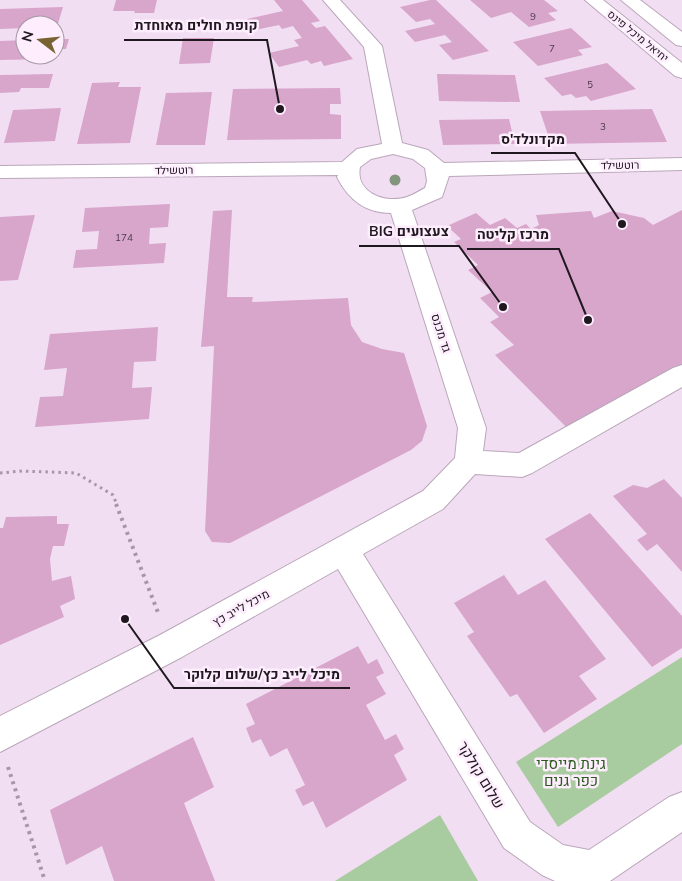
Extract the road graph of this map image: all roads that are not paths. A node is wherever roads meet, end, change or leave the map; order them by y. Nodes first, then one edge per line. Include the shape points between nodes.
1 (331, 0) edge
2 (593, 0) edge
3 (630, 0) edge
4 (682, 41) edge
5 (682, 72) edge
6 (392, 148) junction
7 (682, 164) edge
8 (348, 168) junction
9 (0, 172) edge
10 (438, 176) junction
11 (682, 181) edge
12 (400, 206) junction
13 (682, 375) edge
14 (468, 462) junction
15 (344, 551) junction
16 (3, 748) edge
17 (682, 810) edge

1 - 6 street via 373,46
2 - 5 street, יחיאל מיכל פינס
3 - 4 street, יחיאל מיכל פינס
6 - 8 street via 365,153 354,159
6 - 10 street via 420,154 431,161
7 - 10 street, רוטשילד
8 - 9 street, רוטשילד
8 - 12 street via 349,187 357,195 369,202
10 - 11 street, רוטשילד
10 - 12 street via 434,192
12 - 14 street, גד מכנס via 472,428
13 - 14 street via 522,465
14 - 15 street, מיכל לייב כץ via 433,500
15 - 16 street, מיכל לייב כץ via 171,646
15 - 17 street, שלום קולקר via 517,835 555,862 593,870

